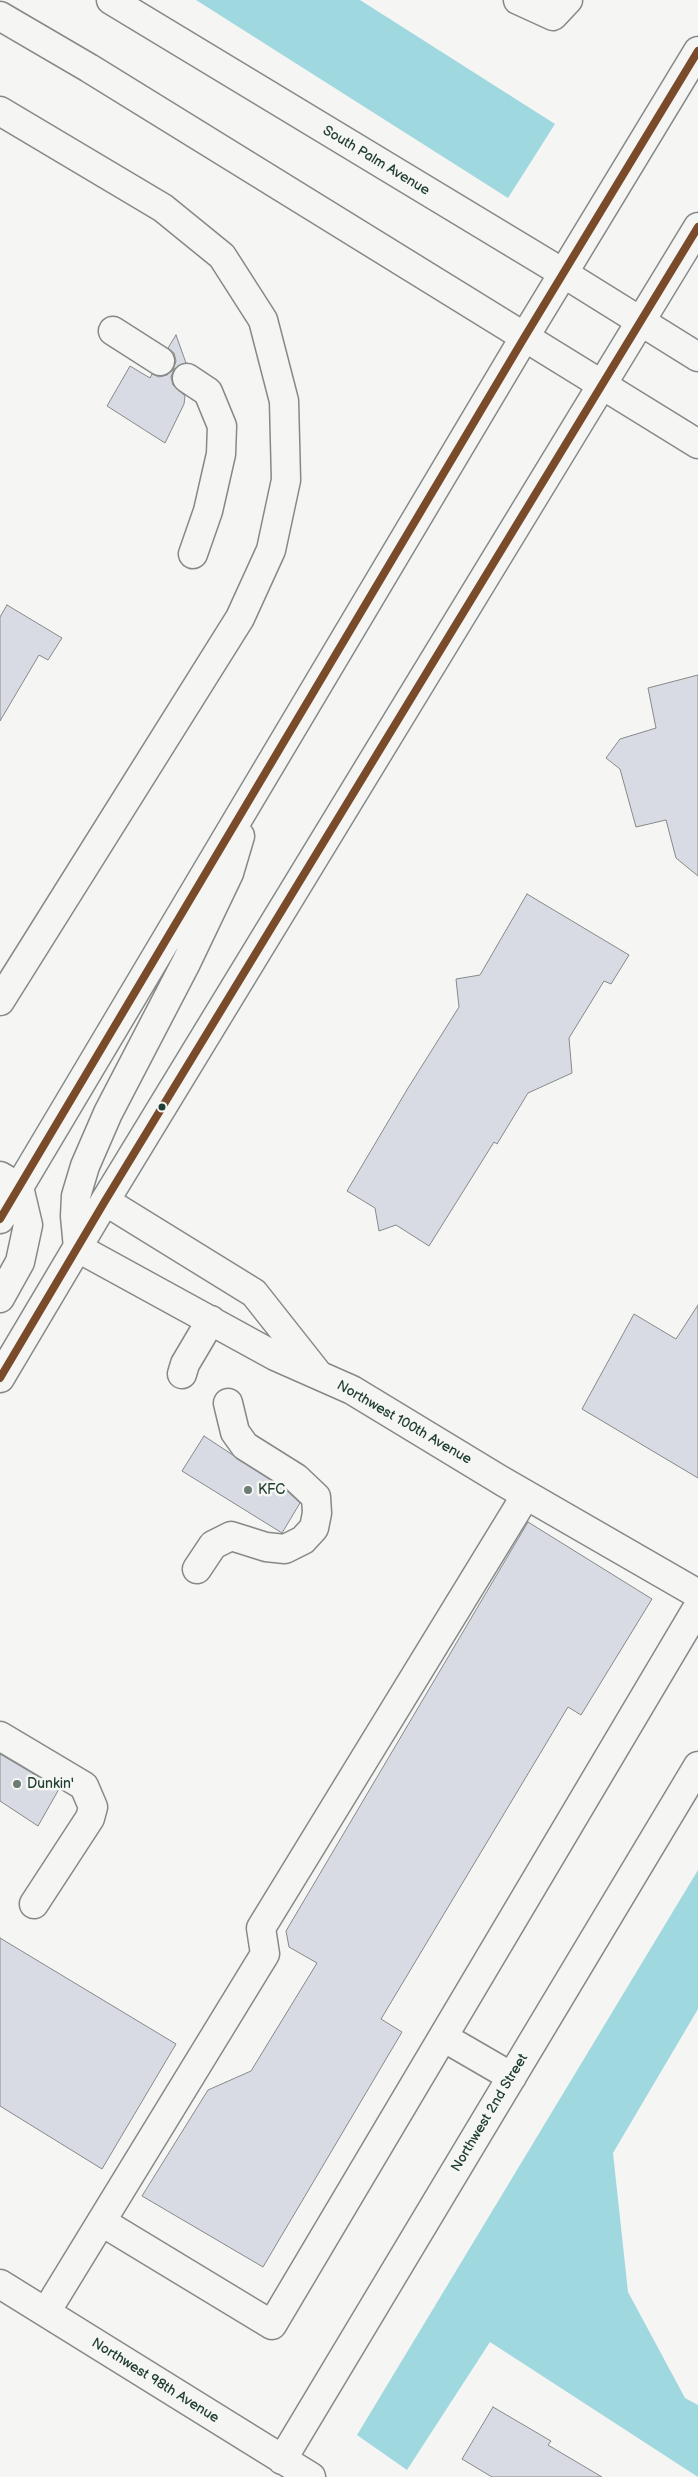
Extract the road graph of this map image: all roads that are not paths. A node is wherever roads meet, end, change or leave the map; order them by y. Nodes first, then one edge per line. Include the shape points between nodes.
1 (111, 0) edge
2 (518, 0) edge
3 (568, 0) edge
4 (0, 16) edge
5 (698, 51) edge
6 (0, 111) edge
7 (698, 227) edge
8 (563, 273) junction
9 (641, 321) junction
10 (113, 331) dead end
11 (524, 338) junction
12 (698, 358) edge
13 (160, 361) dead end
14 (187, 378) dead end
15 (600, 385) junction
16 (698, 444) edge
17 (193, 554) dead end
18 (254, 792) junction
19 (0, 1001) edge
20 (9, 1182) edge
21 (105, 1200) junction
22 (0, 1218) edge
23 (78, 1248) junction
24 (0, 1298) edge
25 (212, 1320) junction
26 (182, 1374) dead end
27 (318, 1375) junction
28 (0, 1378) edge
29 (228, 1403) dead end
30 (526, 1495) junction
31 (197, 1569) dead end
32 (698, 1594) edge
33 (698, 1606) edge
34 (0, 1736) edge
35 (698, 1766) edge
36 (34, 1904) dead end
37 (443, 2037) junction
38 (512, 2077) junction
39 (102, 2222) junction
40 (0, 2284) edge
41 (46, 2312) junction
42 (282, 2460) junction
43 (310, 2477) edge

1 - 8 main road, South Palm Avenue
2 - 3 main road via 553,16
4 - 11 main road
5 - 8 main road
6 - 19 main road via 163,208 222,256 263,320 284,401 286,480 271,550 240,618
7 - 9 main road
8 - 9 main road, South Palm Avenue
8 - 11 main road
9 - 12 main road, South Palm Avenue
9 - 15 main road
10 - 13 main road
11 - 15 main road
11 - 18 main road
14 - 17 main road via 208,392 222,426 219,464
15 - 16 main road
15 - 21 main road
18 - 20 main road
18 - 23 main road via 229,873 108,1113 85,1166 76,1196
20 - 22 main road
20 - 24 main road via 28,1225 20,1262
21 - 23 main road
21 - 27 main road via 254,1294
23 - 25 main road, Northwest 100th Avenue
23 - 28 main road
25 - 26 main road
25 - 27 main road, Northwest 100th Avenue via 275,1356
27 - 30 main road, Northwest 100th Avenue via 352,1390
29 - 31 main road via 235,1432 245,1446 296,1478 316,1497 316,1521 303,1540 285,1549 266,1547 231,1536 214,1545
30 - 32 main road, Northwest 100th Avenue
30 - 39 main road via 261,1928 265,1954
33 - 37 main road
34 - 36 main road via 84,1786 93,1807 90,1818
35 - 38 main road, Northwest 2nd Street
37 - 38 main road
37 - 39 main road via 272,2325
38 - 42 main road, Northwest 2nd Street
39 - 41 main road
40 - 41 main road, Northwest 98th Avenue
41 - 42 main road, Northwest 98th Avenue
42 - 43 main road, Northwest 98th Avenue

